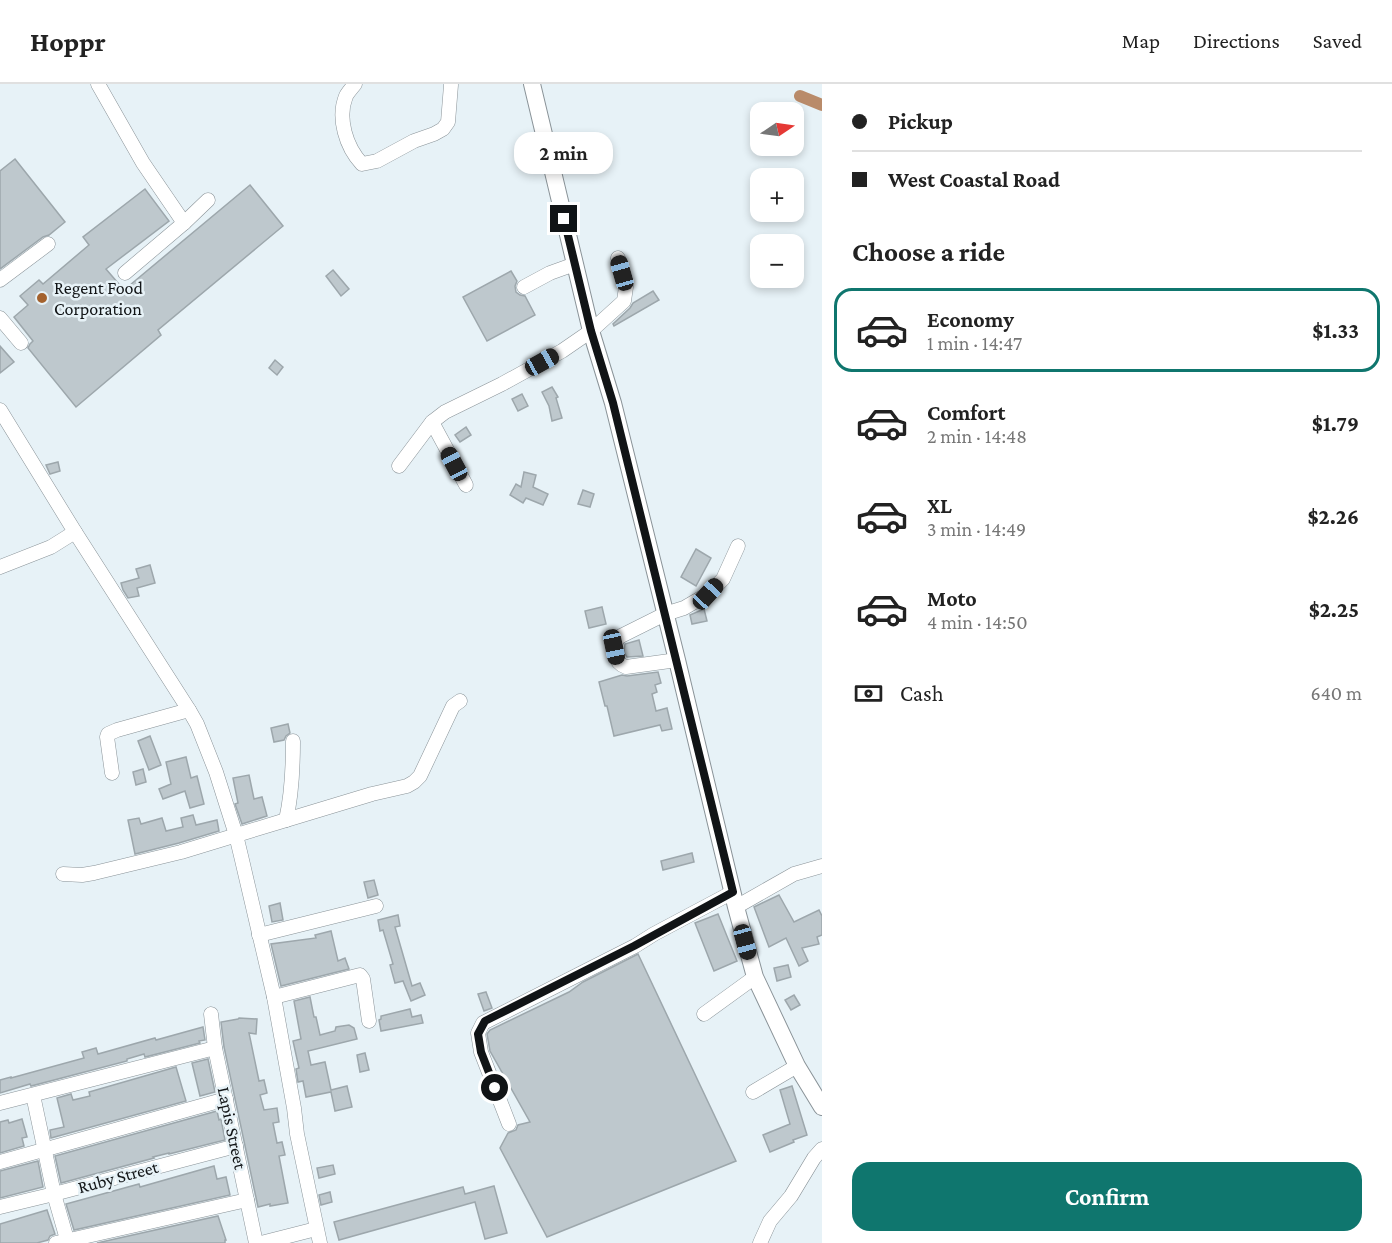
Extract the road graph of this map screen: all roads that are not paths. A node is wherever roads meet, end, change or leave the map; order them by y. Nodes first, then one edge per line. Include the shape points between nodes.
1 (98, 84) edge
2 (355, 84) edge
3 (451, 84) edge
4 (532, 84) edge
5 (208, 200) dead end
6 (184, 223) junction
7 (48, 244) dead end
8 (618, 258) dead end
9 (575, 264) junction
10 (125, 273) dead end
11 (0, 280) edge
12 (524, 287) dead end
13 (0, 318) edge
14 (591, 331) junction
15 (21, 343) dead end
16 (0, 410) edge
17 (432, 422) junction
18 (399, 466) dead end
19 (466, 485) dead end
20 (75, 532) junction
21 (738, 546) dead end
22 (0, 567) edge
23 (665, 614) junction
24 (677, 660) junction
25 (460, 701) dead end
26 (189, 711) junction
27 (293, 741) dead end
28 (112, 773) dead end
29 (286, 820) junction
30 (236, 835) junction
31 (822, 866) edge
32 (63, 874) dead end
33 (734, 900) junction
34 (376, 906) dead end
35 (260, 934) junction
36 (755, 977) junction
37 (274, 997) junction
38 (211, 1014) dead end
39 (704, 1014) dead end
40 (369, 1021) dead end
41 (215, 1048) junction
42 (797, 1066) junction
43 (753, 1092) dead end
44 (33, 1095) junction
45 (226, 1100) junction
46 (0, 1103) edge
47 (822, 1107) edge
48 (509, 1124) dead end
49 (236, 1146) junction
50 (822, 1149) edge
51 (44, 1150) junction
52 (0, 1162) edge
53 (54, 1194) junction
54 (247, 1200) junction
55 (0, 1207) edge
56 (316, 1229) junction
57 (64, 1242) edge
58 (256, 1243) edge
59 (261, 1243) edge
60 (320, 1243) edge
61 (760, 1243) edge

1 - 6 street via 143,163
2 - 3 street via 346,94 342,114 347,142 362,164 377,161 443,129 448,122
4 - 9 main road
5 - 6 street
6 - 10 street
7 - 11 street
8 - 14 street via 626,287 624,301
9 - 12 street
9 - 14 main road
13 - 15 street
14 - 17 street
14 - 23 main road via 613,403
16 - 20 street
17 - 18 street
17 - 19 street
20 - 22 street via 51,547
20 - 26 street
21 - 23 street via 723,579 708,594
23 - 24 main road
23 - 24 street via 619,638 614,647 617,661 626,667
24 - 33 main road
25 - 29 street via 453,706 414,782
26 - 28 street via 108,734
26 - 30 street via 216,772
27 - 29 street via 292,790
29 - 30 street
30 - 32 street via 94,873
30 - 35 street
31 - 33 street
33 - 36 main road
33 - 48 street via 483,1023 478,1034 481,1052
34 - 35 street
35 - 37 street
36 - 39 street
36 - 42 main road
37 - 40 street via 360,975
37 - 56 street
38 - 41 street, Lapis Street
41 - 44 street
41 - 45 street, Lapis Street
42 - 43 street
42 - 47 main road
44 - 46 street
44 - 51 street
45 - 49 street, Lapis Street
45 - 51 street
49 - 53 street, Ruby Street
49 - 54 street, Lapis Street
50 - 61 street via 770,1221
51 - 52 street
51 - 53 street
53 - 55 street, Ruby Street
53 - 57 street
54 - 57 street
54 - 58 street, Lapis Street
56 - 59 street
56 - 60 street

